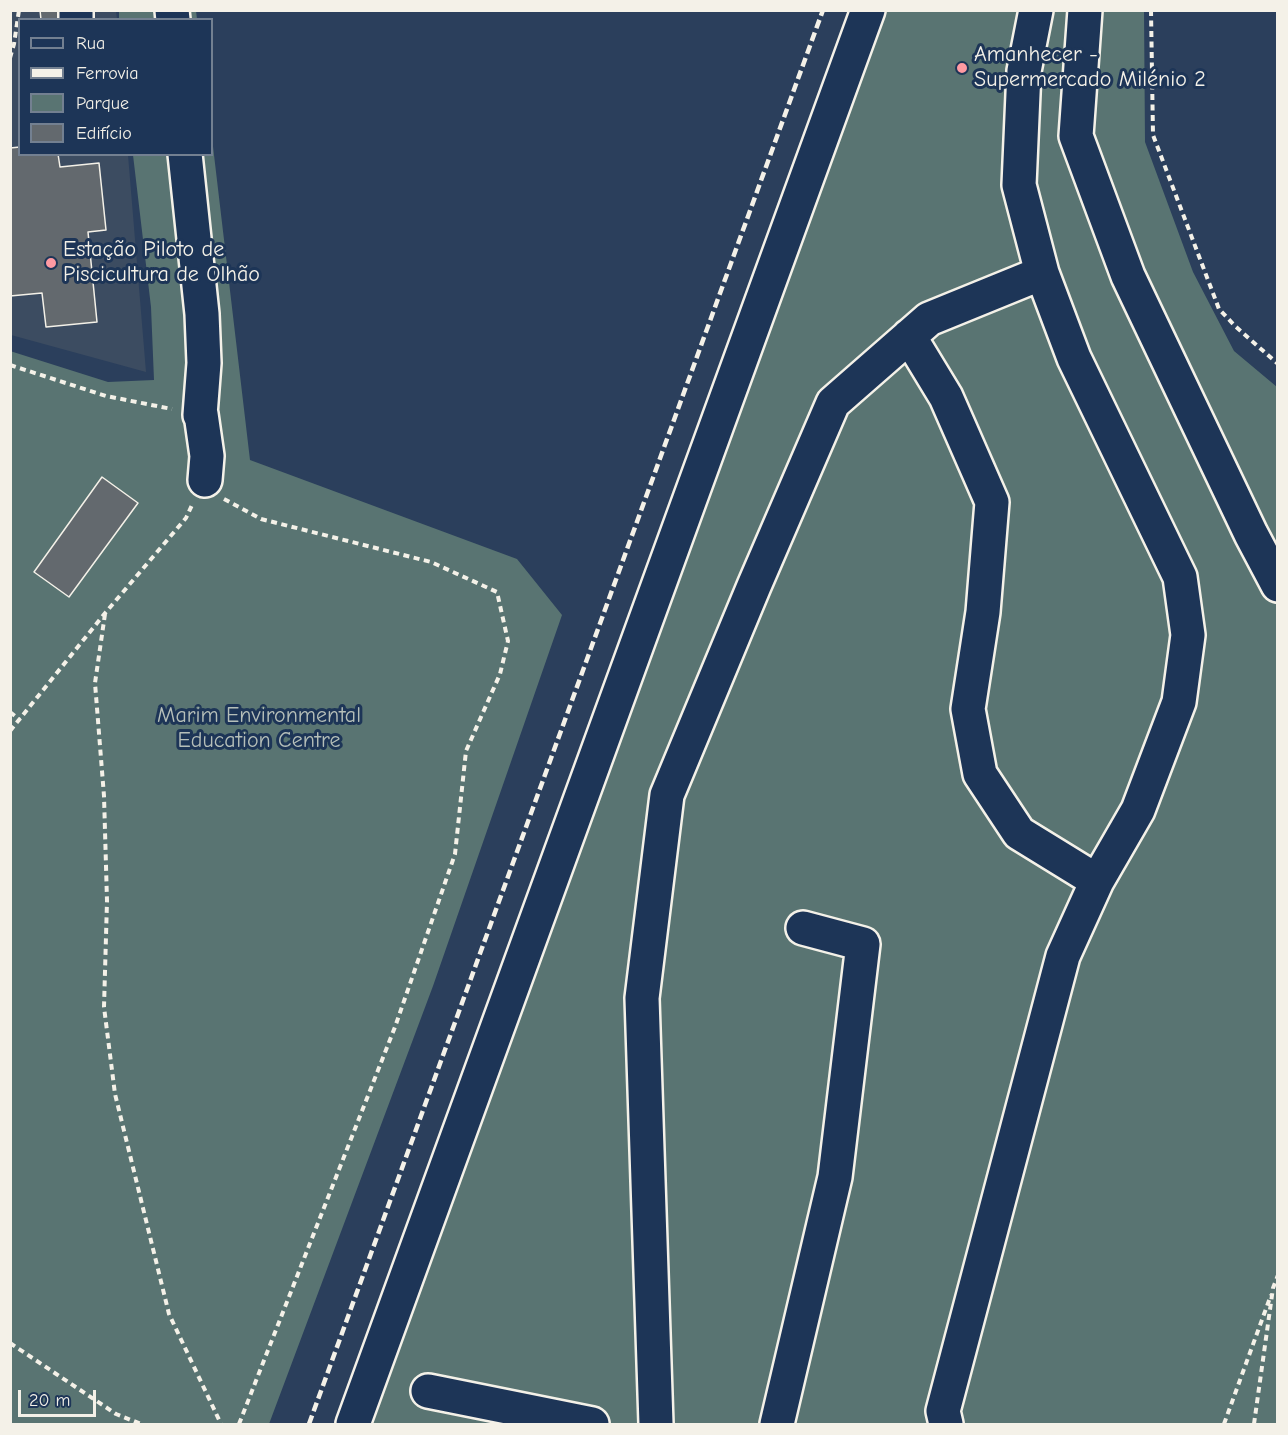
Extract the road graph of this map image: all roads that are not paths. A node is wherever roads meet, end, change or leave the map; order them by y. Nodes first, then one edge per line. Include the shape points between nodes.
1 (868, 10) edge
2 (1036, 10) edge
3 (1085, 10) edge
4 (185, 156) edge
5 (1042, 273) junction
6 (909, 336) junction
7 (205, 480) road end
8 (1278, 585) edge
9 (1097, 881) junction
10 (803, 928) dead end
11 (428, 1391) dead end
12 (940, 1420) edge
13 (353, 1425) edge
14 (592, 1425) edge
15 (656, 1425) edge
16 (777, 1425) edge

1 - 13 street
2 - 5 street via 1024,71 1019,185
3 - 8 street via 1076,136 1128,276
4 - 7 street via 202,314 200,415 207,456
5 - 6 street via 929,319
5 - 9 street via 1074,357 1180,577 1188,635 1179,702 1138,810
6 - 9 street via 946,397 992,502 983,612 968,709 980,774 1018,833
6 - 15 street via 833,403 668,795 642,998
9 - 12 street via 1063,956
10 - 16 street via 863,944 835,1177
11 - 14 street

